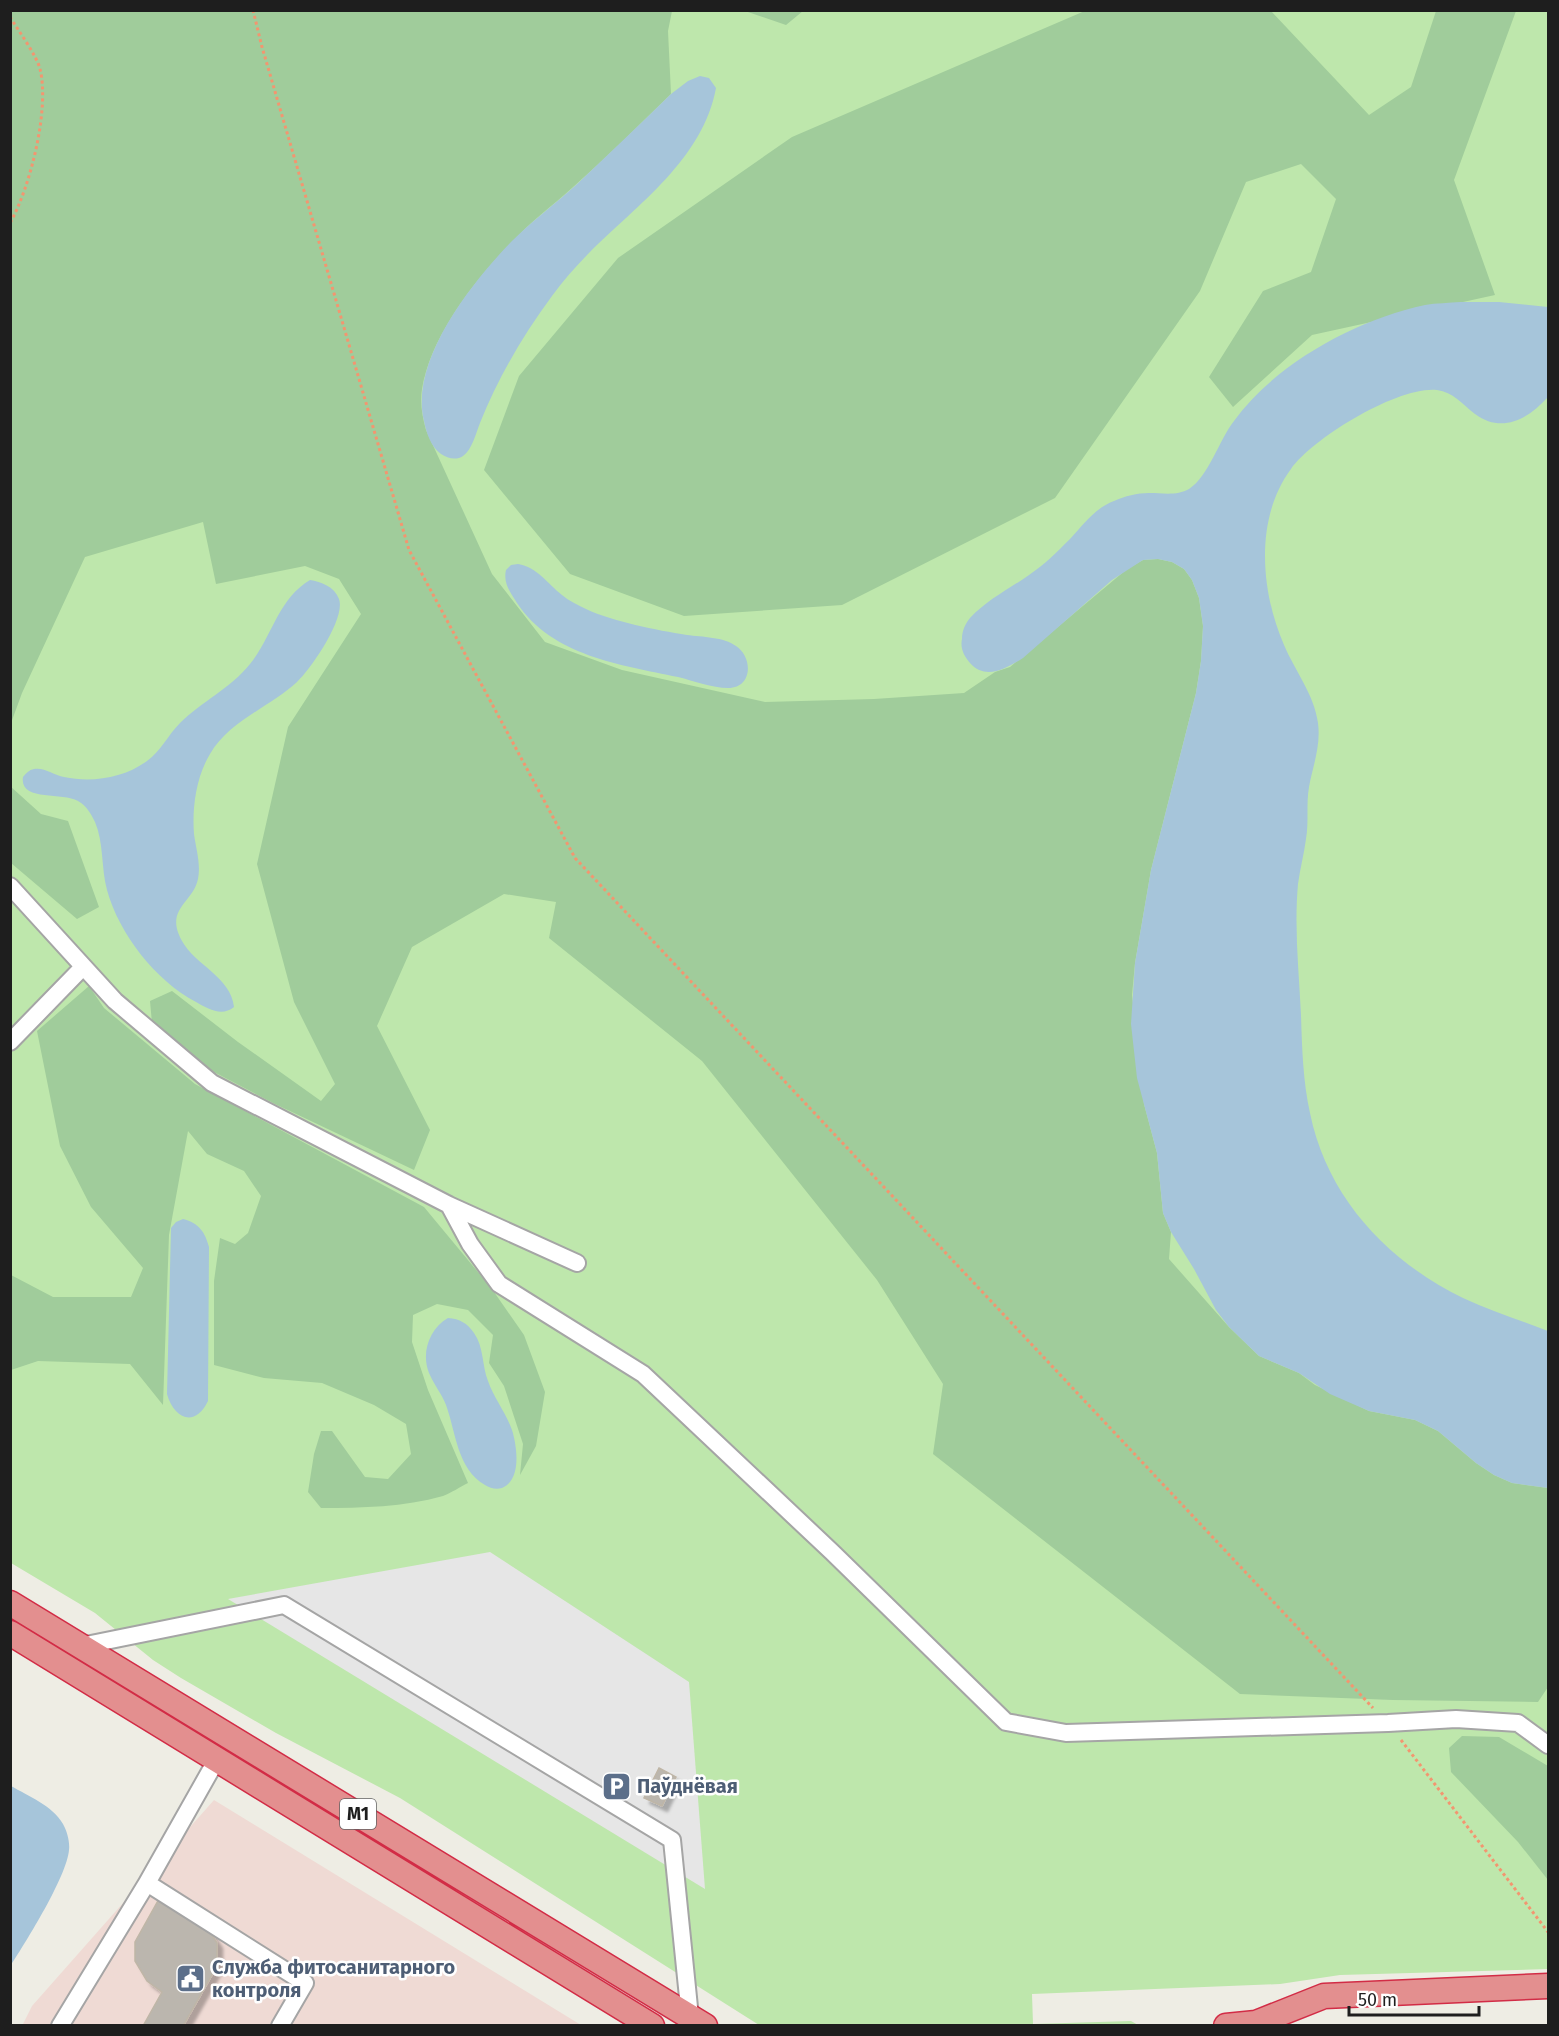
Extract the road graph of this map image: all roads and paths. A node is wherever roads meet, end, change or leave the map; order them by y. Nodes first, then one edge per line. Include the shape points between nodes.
1 (253, 10) edge
2 (10, 17) edge
3 (10, 223) edge
4 (10, 886) edge
5 (83, 967) junction
6 (10, 1042) edge
7 (449, 1205) junction
8 (577, 1263) dead end
9 (10, 1603) edge
10 (10, 1633) edge
11 (81, 1646) junction
12 (1388, 1723) junction
13 (1548, 1745) edge
14 (217, 1759) junction
15 (147, 1883) junction
16 (1548, 1932) edge
17 (1548, 1986) edge
18 (697, 2021) edge
19 (60, 2025) edge
20 (280, 2025) edge
21 (652, 2025) edge
22 (1226, 2025) edge

1 - 12 path via 410,550 575,858
2 - 3 path via 40,68 43,105 38,143
4 - 5 lane
5 - 6 lane
5 - 7 lane via 115,1001 212,1083
7 - 8 lane
7 - 12 lane via 470,1244 499,1284 643,1374 1006,1722 1066,1733
9 - 11 highway, М1
10 - 14 highway, М1
11 - 18 highway, М1
11 - 18 lane via 284,1605 672,1840
12 - 13 lane via 1456,1719 1518,1723
12 - 16 path
14 - 15 lane
14 - 21 highway, М1
15 - 19 lane
15 - 20 lane via 305,1983
17 - 22 highway via 1324,1996 1256,2023

